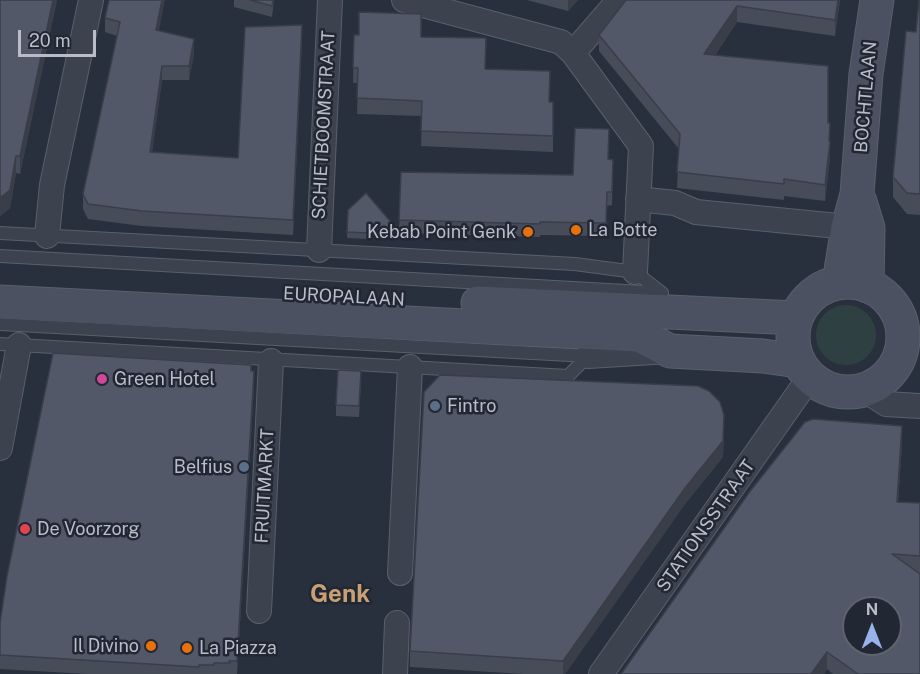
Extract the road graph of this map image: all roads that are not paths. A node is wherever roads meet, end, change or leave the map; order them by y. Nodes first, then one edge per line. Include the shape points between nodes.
1 (91, 0) edge
2 (330, 0) edge
3 (404, 0) edge
4 (619, 0) edge
5 (877, 0) edge
6 (573, 53) junction
7 (857, 194) junction
8 (638, 199) junction
9 (848, 227) junction
10 (0, 233) edge
11 (47, 236) junction
12 (319, 250) junction
13 (0, 256) edge
14 (635, 272) junction
15 (0, 280) edge
16 (853, 284) junction
17 (662, 293) junction
18 (0, 302) edge
19 (687, 314) junction
20 (909, 315) edge
21 (796, 318) junction
22 (0, 324) edge
23 (10, 345) edge
24 (670, 351) junction
25 (911, 351) edge
26 (588, 356) junction
27 (271, 361) junction
28 (409, 373) junction
29 (799, 384) junction
30 (865, 390) junction
31 (920, 406) edge
32 (0, 448) edge
33 (400, 573) dead end
34 (259, 611) dead end
35 (397, 623) dead end
36 (395, 674) edge
37 (601, 674) edge

1 - 11 street via 51,185
2 - 12 street, SCHIETBOOMSTRAAT
3 - 6 street via 561,42
4 - 6 street
5 - 7 main road, BOCHTLAAN via 866,74
6 - 8 street via 641,146
7 - 9 main road, BOCHTLAAN
7 - 16 main road, BOCHTLAAN via 868,228
8 - 9 street via 675,203 696,212
8 - 14 street
9 - 16 main road, BOCHTLAAN
10 - 11 lane
11 - 12 lane
12 - 14 lane via 575,264
13 - 17 lane, EUROPALAAN
14 - 17 lane
15 - 19 main road, EUROPALAAN
16 - 20 main road via 880,292
16 - 21 main road via 826,287 803,305
17 - 19 street
18 - 24 main road, EUROPALAAN via 639,335
19 - 21 main road, EUROPALAAN
20 - 25 main road via 903,333
21 - 29 main road via 793,333
22 - 26 lane, EUROPALAAN
23 - 27 lane
23 - 32 street
24 - 26 street, EUROPALAAN
24 - 29 main road, EUROPALAAN via 763,356
25 - 30 main road via 882,382
26 - 28 lane via 568,376
27 - 28 lane
27 - 34 street, FRUITMARKT
28 - 33 street
29 - 30 main road, EUROPALAAN via 850,393
29 - 37 street, STATIONSSTRAAT
30 - 31 street via 886,404
35 - 36 street

